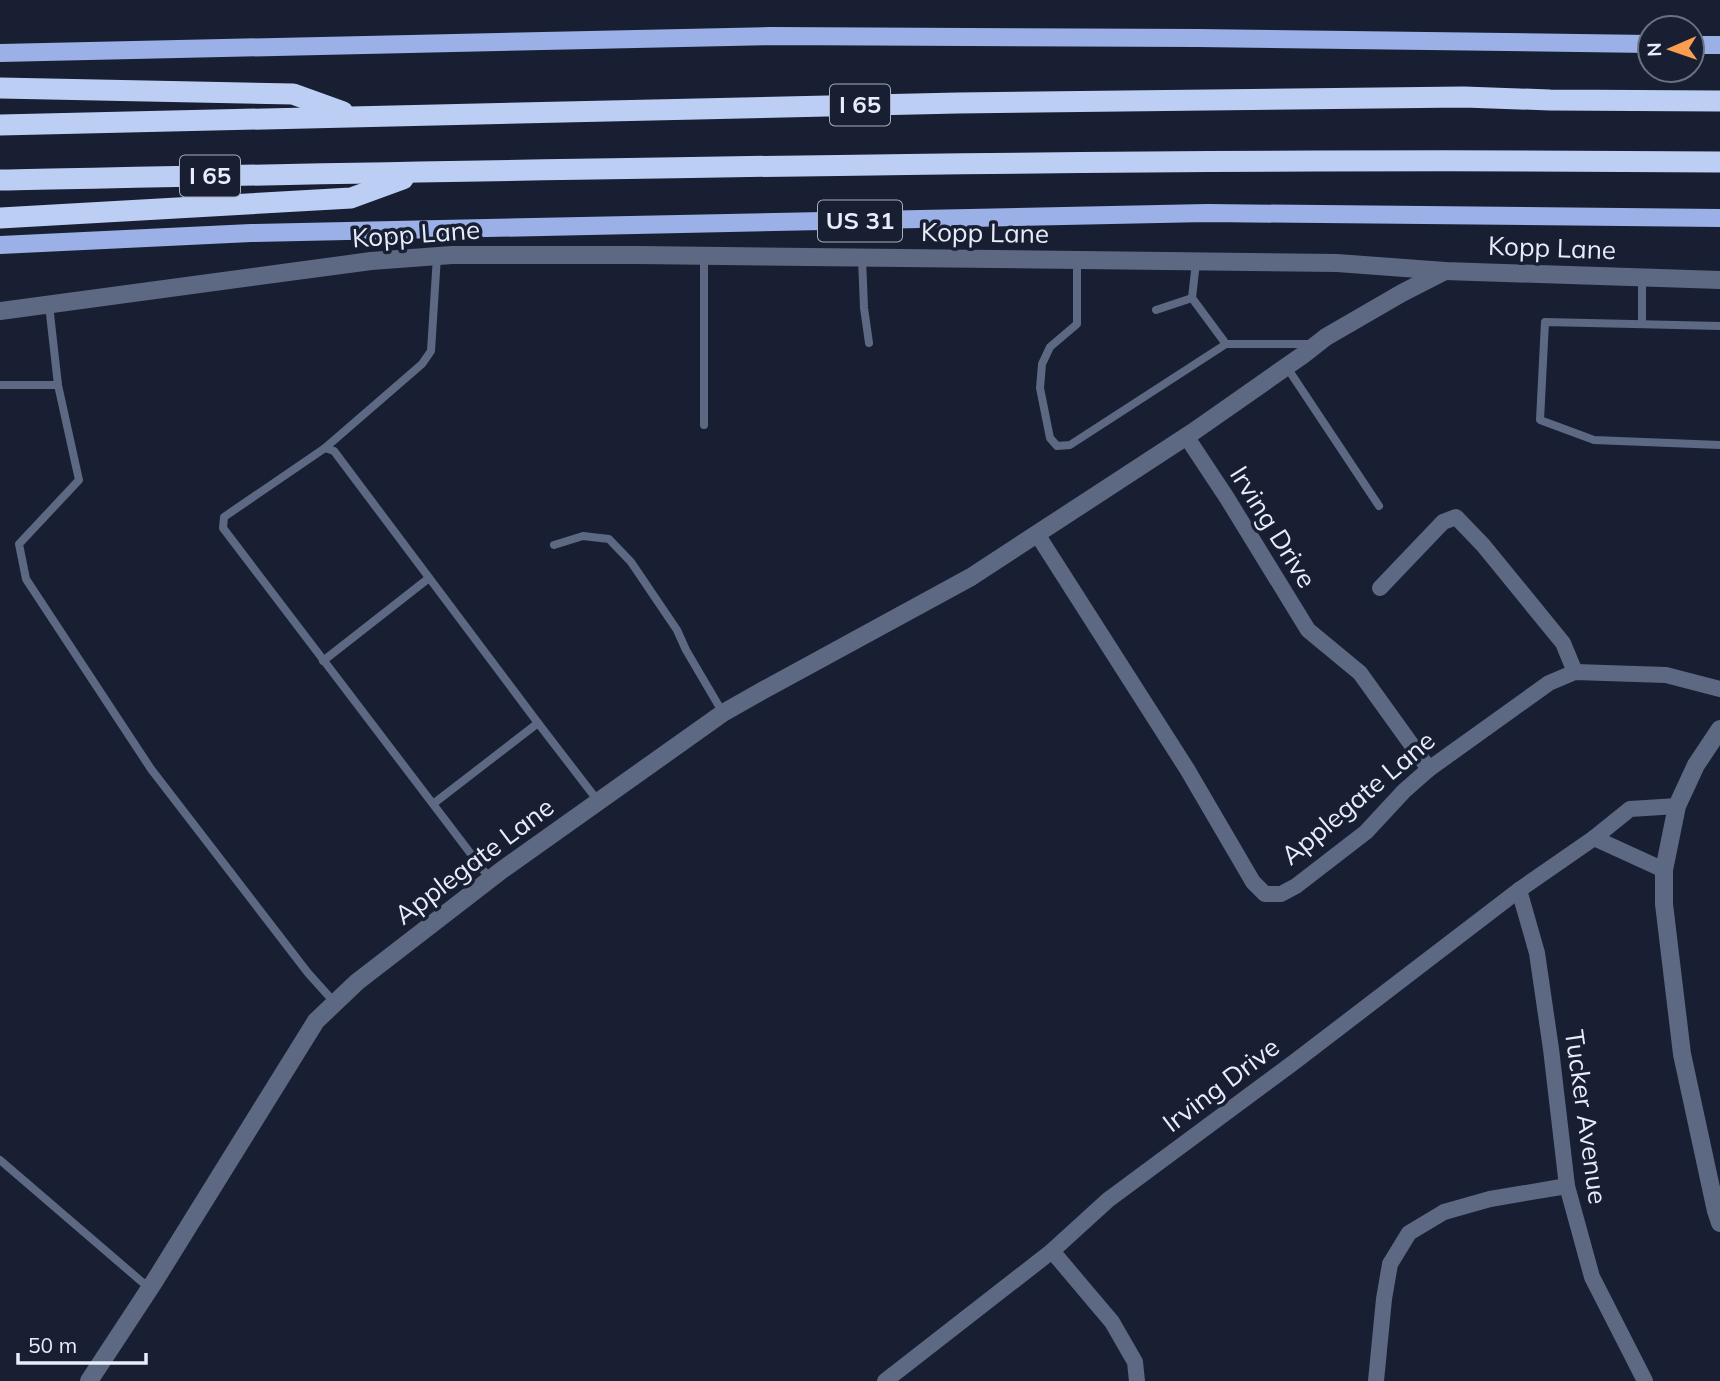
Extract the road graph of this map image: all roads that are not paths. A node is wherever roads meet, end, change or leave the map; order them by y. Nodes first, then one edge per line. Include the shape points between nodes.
1 (1636, 44) edge
2 (0, 53) edge
3 (0, 88) edge
4 (1720, 100) edge
5 (355, 116) junction
6 (0, 125) edge
7 (1720, 162) edge
8 (420, 173) junction
9 (0, 180) edge
10 (0, 218) edge
11 (1720, 218) edge
12 (0, 245) edge
13 (437, 256) junction
14 (704, 256) junction
15 (862, 258) junction
16 (1077, 261) junction
17 (1196, 262) junction
18 (1445, 271) junction
19 (1642, 277) junction
20 (1720, 280) edge
21 (1192, 298) junction
22 (49, 304) junction
23 (1156, 310) dead end
24 (0, 311) edge
25 (1642, 323) junction
26 (1720, 326) edge
27 (869, 343) dead end
28 (1226, 344) junction
29 (1317, 344) junction
30 (1286, 366) junction
31 (0, 385) edge
32 (58, 385) junction
33 (704, 425) dead end
34 (1186, 436) junction
35 (1720, 444) edge
36 (325, 448) junction
37 (1378, 506) dead end
38 (1037, 534) junction
39 (554, 545) dead end
40 (429, 578) junction
41 (1380, 588) dead end
42 (323, 661) junction
43 (1575, 672) junction
44 (1720, 689) edge
45 (723, 713) junction
46 (538, 723) junction
47 (1720, 729) edge
48 (1429, 769) junction
49 (598, 802) junction
50 (433, 804) junction
51 (1677, 806) junction
52 (1594, 838) junction
53 (1664, 870) junction
54 (490, 879) junction
55 (1519, 890) junction
56 (335, 1003) junction
57 (0, 1160) edge
58 (1567, 1186) junction
59 (1720, 1223) edge
60 (1052, 1251) junction
61 (149, 1288) junction
62 (89, 1381) edge
63 (885, 1381) edge
64 (1137, 1381) edge
65 (1376, 1381) edge
66 (1644, 1381) edge

1 - 2 main road via 770,36
3 - 5 highway via 293,94
4 - 5 highway, I 65 via 1464,97
5 - 6 highway, I 65
7 - 8 highway, I 65 via 1158,162
8 - 9 highway, I 65
8 - 10 highway via 351,198
11 - 12 main road, US 31 via 1193,214 251,233
13 - 14 street, Kopp Lane
13 - 22 street, Kopp Lane
13 - 36 lane via 431,351 422,364
14 - 15 street, Kopp Lane
14 - 33 lane
15 - 16 street, Kopp Lane
15 - 27 lane
16 - 17 street, Kopp Lane
16 - 28 lane via 1077,324 1050,347 1042,364 1040,388 1049,438 1057,446 1070,445
17 - 18 street, Kopp Lane via 1337,263
17 - 21 lane
18 - 19 street, Kopp Lane
18 - 29 street, Applegate Lane
19 - 20 street, Kopp Lane
19 - 25 lane
21 - 23 lane
21 - 28 lane
22 - 24 street, Kopp Lane
22 - 32 lane
25 - 26 lane
25 - 35 lane via 1545,322 1540,420 1594,440
28 - 29 lane
29 - 30 street, Applegate Lane
30 - 34 street, Applegate Lane
30 - 37 lane
31 - 32 lane
32 - 56 lane via 79,480 19,544 26,579 151,769
34 - 38 street, Applegate Lane
34 - 48 street, Irving Drive via 1307,630 1360,673
36 - 40 lane via 334,452
36 - 42 lane via 224,517 223,528
38 - 45 street, Applegate Lane via 971,578
38 - 48 street, Applegate Lane via 1187,769 1253,882 1265,894 1281,894 1366,832
39 - 45 lane via 583,536 609,538 677,630
40 - 42 lane
40 - 46 lane
41 - 43 street via 1443,522 1456,517 1563,643
42 - 50 lane
43 - 44 street, Applegate Lane via 1666,675
43 - 48 street, Applegate Lane via 1549,683
45 - 49 street, Applegate Lane
46 - 49 lane
46 - 50 lane
47 - 51 street
49 - 54 street, Applegate Lane
50 - 54 lane
51 - 52 street, Irving Drive via 1630,809
51 - 53 street
52 - 53 street
52 - 55 street, Irving Drive
53 - 59 street via 1682,1054
54 - 56 street, Applegate Lane
55 - 58 street, Tucker Avenue via 1537,953
55 - 60 street, Irving Drive via 1108,1200
56 - 61 street, Applegate Lane via 316,1021
57 - 61 lane
58 - 65 street via 1444,1212 1409,1233 1390,1264
58 - 66 street, Tucker Avenue via 1592,1277
60 - 63 street, Irving Drive
60 - 64 street via 1112,1322 1135,1362
61 - 62 street, Applegate Lane

